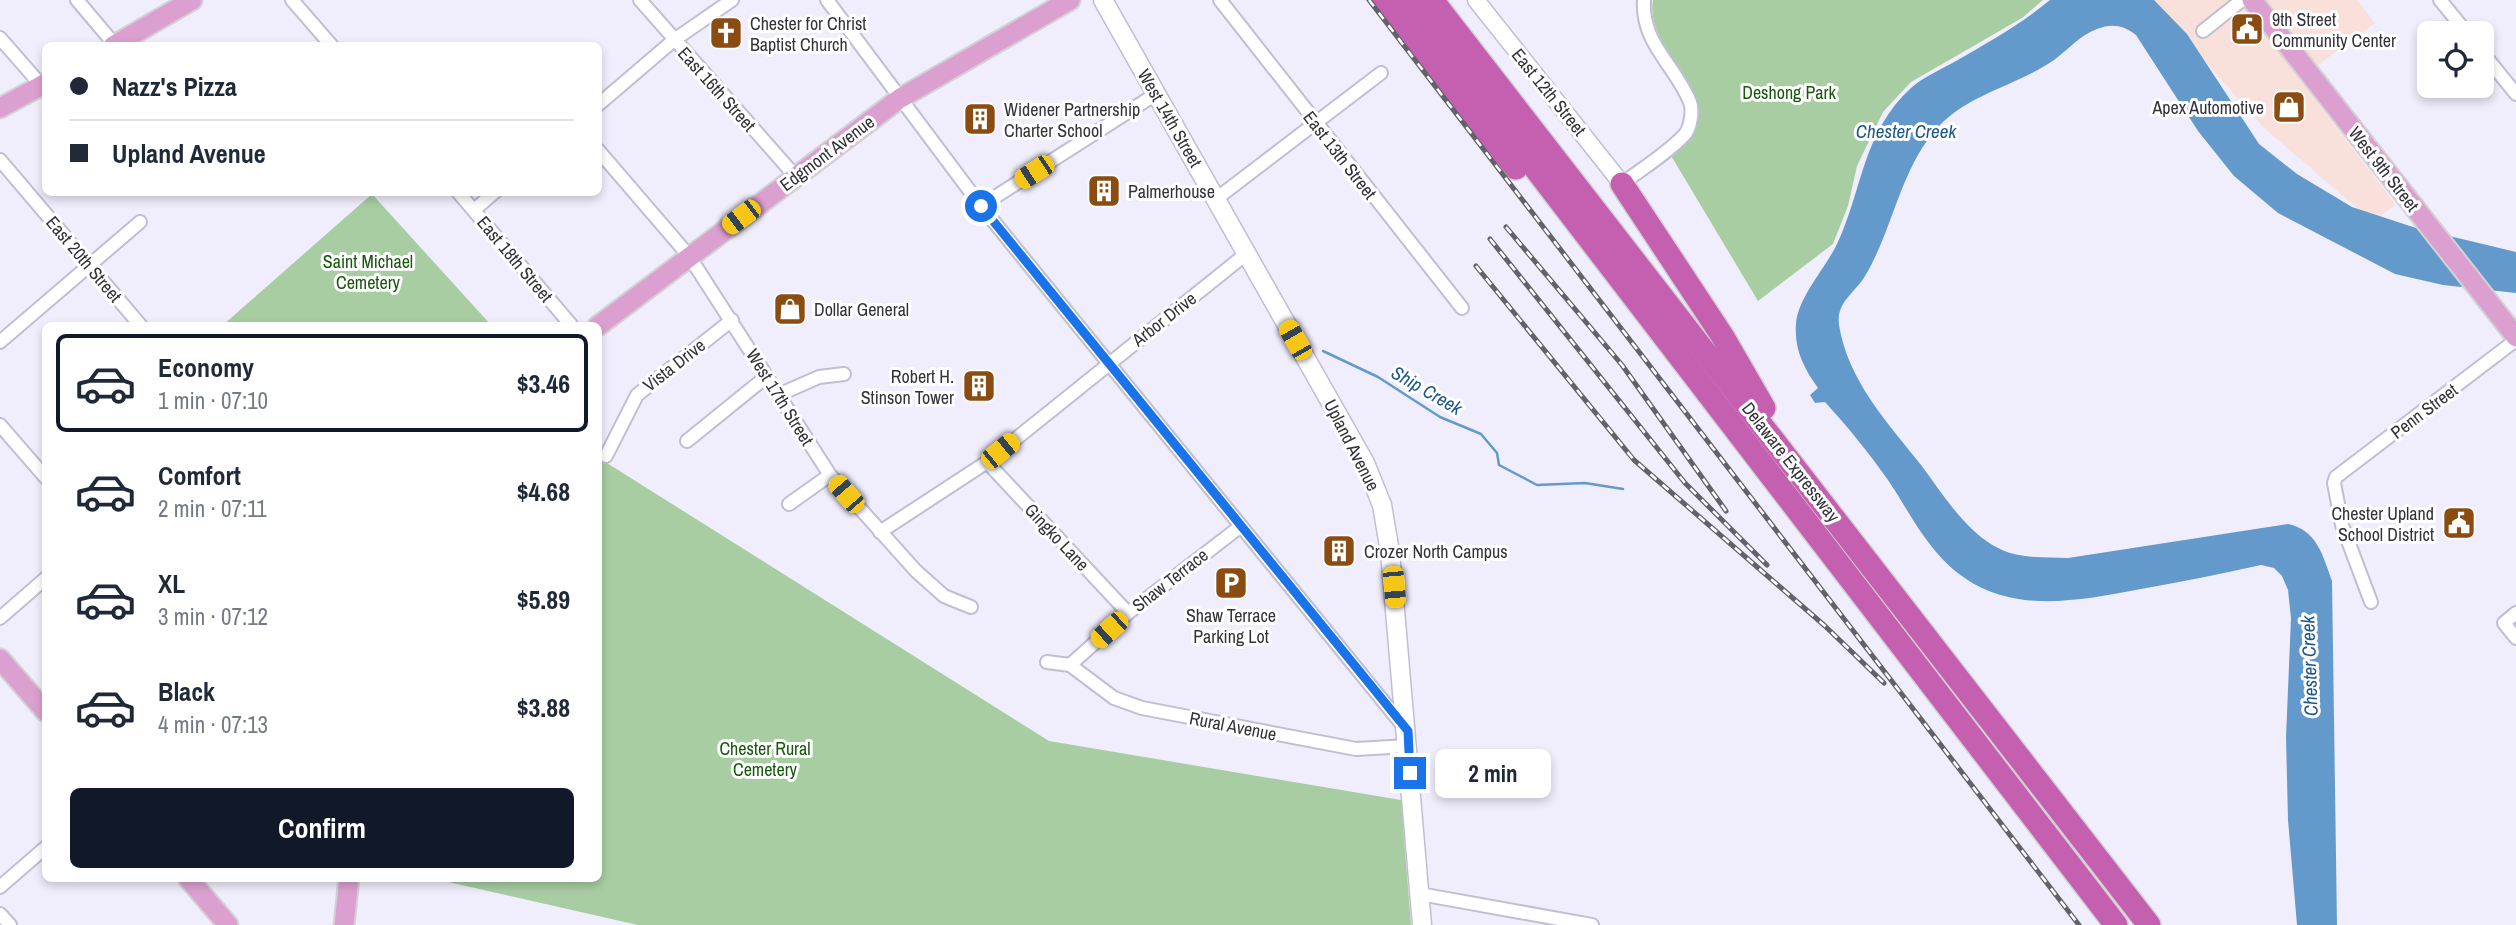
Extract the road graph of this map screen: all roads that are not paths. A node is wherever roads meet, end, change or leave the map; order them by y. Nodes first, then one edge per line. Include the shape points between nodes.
1 (77, 0) edge
2 (192, 0) edge
3 (292, 0) edge
4 (640, 0) edge
5 (732, 0) edge
6 (827, 0) edge
7 (1070, 0) edge
8 (1103, 0) edge
9 (1220, 0) edge
10 (1383, 0) edge
11 (1406, 0) edge
12 (1432, 0) edge
13 (1476, 0) edge
14 (1644, 0) edge
15 (2242, 0) edge
16 (2252, 0) edge
17 (2440, 0) edge
18 (2457, 21) edge
19 (2203, 31) dead end
20 (0, 38) edge
21 (674, 40) junction
22 (112, 42) edge
23 (119, 42) edge
24 (329, 42) edge
25 (2494, 67) edge
26 (1381, 73) dead end
27 (42, 83) edge
28 (42, 85) edge
29 (1156, 94) junction
30 (2516, 94) edge
31 (899, 99) junction
32 (602, 102) edge
33 (0, 108) edge
34 (1316, 124) junction
35 (602, 155) edge
36 (0, 160) edge
37 (796, 177) junction
38 (1622, 184) junction
39 (462, 196) edge
40 (490, 196) edge
41 (1216, 199) junction
42 (981, 206) junction
43 (474, 210) junction
44 (140, 222) dead end
45 (1246, 254) junction
46 (689, 256) junction
47 (89, 265) junction
48 (1462, 308) dead end
49 (732, 320) junction
50 (138, 322) edge
51 (569, 322) edge
52 (602, 323) edge
53 (2516, 339) edge
54 (0, 342) edge
55 (1107, 364) junction
56 (844, 374) dead end
57 (766, 377) junction
58 (1320, 383) joint
59 (778, 395) junction
60 (0, 425) edge
61 (1740, 436) junction
62 (687, 441) dead end
63 (606, 456) dead end
64 (986, 462) junction
65 (42, 473) edge
66 (830, 475) junction
67 (789, 504) dead end
68 (1241, 526) junction
69 (1842, 528) junction
70 (880, 532) junction
71 (42, 581) edge
72 (2371, 602) dead end
73 (971, 607) dead end
74 (1128, 612) junction
75 (2516, 613) edge
76 (0, 618) edge
77 (2516, 639) edge
78 (0, 659) edge
79 (1047, 662) dead end
80 (1070, 665) junction
81 (42, 707) edge
82 (1408, 739) junction
83 (42, 851) edge
84 (191, 882) edge
85 (349, 882) edge
86 (0, 887) edge
87 (1420, 894) junction
88 (0, 914) edge
89 (10, 925) edge
90 (228, 925) edge
91 (344, 925) edge
92 (1422, 925) edge
93 (1591, 925) edge
94 (2116, 925) edge
95 (2149, 925) edge

1 - 22 street
2 - 23 main road
3 - 24 street
4 - 21 street, East 16th Street
5 - 21 street
6 - 31 street
7 - 31 main road, Edgmont Avenue
8 - 29 main road, West 14th Street
9 - 34 street, East 13th Street
10 - 61 highway via 1673,368
11 - 61 highway, Delaware Expressway
12 - 69 highway, Delaware Expressway
13 - 38 street, East 12th Street
14 - 38 street via 1648,34 1691,103 1691,117 1686,132
15 - 19 street
16 - 53 main road, West 9th Street
17 - 18 street
20 - 27 street
21 - 32 street
21 - 37 street, East 16th Street
25 - 30 street
26 - 34 street
28 - 33 main road
29 - 41 main road, West 14th Street
29 - 42 street
31 - 37 main road, Edgmont Avenue
31 - 42 street
34 - 41 street
34 - 48 street, East 13th Street
35 - 46 street, West 17th Street
36 - 47 street, East 20th Street
37 - 46 main road, Edgmont Avenue
38 - 69 highway
39 - 43 street, East 18th Street
40 - 43 street
41 - 45 main road, West 14th Street
42 - 55 street
43 - 51 street, East 18th Street
44 - 47 street
45 - 55 street, Arbor Drive
45 - 58 main road, West 14th Street
46 - 49 street, West 17th Street
46 - 52 main road, Edgmont Avenue
47 - 50 street, East 20th Street
47 - 54 street
49 - 57 street, West 17th Street
49 - 63 street, Vista Drive via 637,395
53 - 72 street, Penn Street via 2336,477 2342,525
55 - 64 street, Arbor Drive
55 - 68 street
56 - 59 street via 819,377
57 - 59 street, West 17th Street
57 - 62 street
58 - 82 main road, Upland Avenue via 1365,463 1382,505
59 - 66 street, West 17th Street
60 - 65 street
61 - 94 highway, Delaware Expressway
64 - 70 street, Arbor Drive
64 - 74 street, Gingko Lane
66 - 67 street
66 - 70 street, West 17th Street
68 - 74 street, Shaw Terrace
68 - 82 street
69 - 95 highway, Delaware Expressway
70 - 73 street, West 17th Street via 944,596
71 - 76 street
74 - 80 street, Shaw Terrace
75 - 77 street via 2504,623
78 - 81 main road
79 - 80 street
80 - 82 street, Rural Avenue via 1114,698 1142,708 1356,749
82 - 87 main road, Upland Avenue
83 - 86 street
84 - 90 main road
85 - 91 main road
87 - 92 main road, Upland Avenue
87 - 93 street
88 - 89 street

